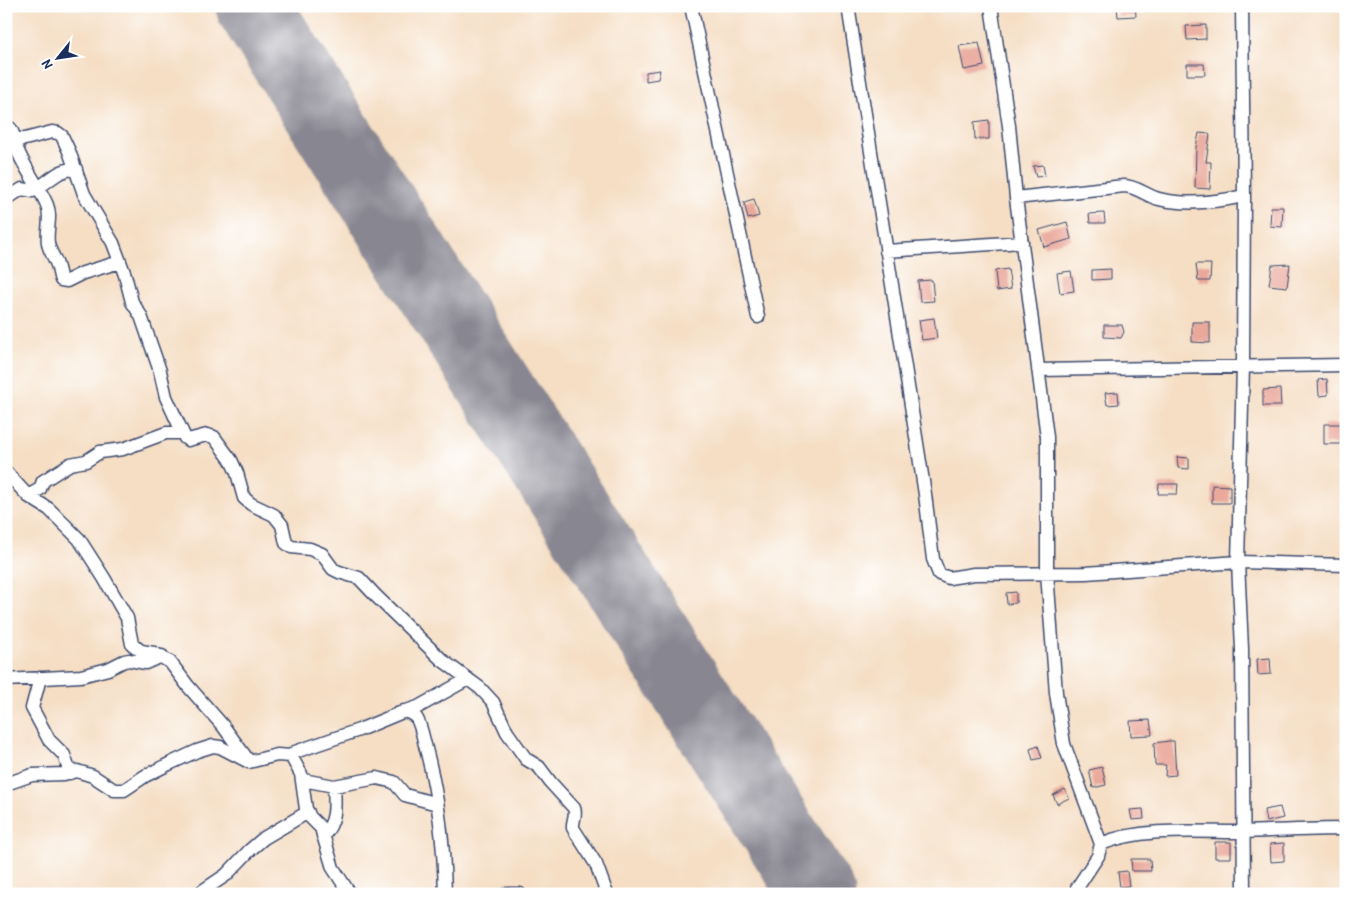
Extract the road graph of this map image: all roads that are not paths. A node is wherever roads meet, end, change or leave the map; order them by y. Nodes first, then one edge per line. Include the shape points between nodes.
1 (691, 6) edge
2 (848, 6) edge
3 (991, 6) edge
4 (1242, 6) edge
5 (6, 125) edge
6 (15, 139) junction
7 (76, 169) junction
8 (39, 186) junction
9 (1244, 196) junction
10 (1016, 198) junction
11 (6, 199) edge
12 (1022, 242) junction
13 (886, 251) junction
14 (120, 262) junction
15 (758, 316) dead end
16 (1346, 365) edge
17 (1243, 366) junction
18 (1038, 370) junction
19 (182, 433) junction
20 (6, 472) edge
21 (40, 488) junction
22 (28, 496) junction
23 (49, 509) junction
24 (1238, 562) junction
25 (1346, 565) edge
26 (1047, 574) junction
27 (162, 656) junction
28 (40, 678) junction
29 (468, 679) junction
30 (6, 680) edge
31 (418, 713) junction
32 (291, 756) junction
33 (249, 762) junction
34 (70, 773) junction
35 (303, 780) junction
36 (6, 784) edge
37 (334, 786) junction
38 (437, 804) junction
39 (308, 812) junction
40 (1346, 829) edge
41 (1242, 832) junction
42 (323, 836) junction
43 (1101, 844) junction
44 (198, 894) edge
45 (350, 894) edge
46 (445, 894) edge
47 (506, 894) edge
48 (520, 894) edge
49 (607, 894) edge
50 (1076, 894) edge
51 (1244, 894) edge

1 - 15 street
2 - 13 street
3 - 10 street
4 - 9 street
5 - 6 street
6 - 7 street via 58,132
6 - 8 street via 18,154
7 - 8 street via 63,171
7 - 14 street via 84,194 113,243
8 - 11 street via 33,191 22,189
8 - 14 street via 50,217 48,244 61,280 67,281
9 - 10 street via 1218,202 1180,202 1160,200 1124,186
9 - 17 street
10 - 12 street
12 - 13 street
12 - 18 street
13 - 26 street via 933,560 938,574 949,578 974,574
14 - 19 street via 132,302 141,316 160,371 166,397
16 - 17 street
17 - 18 street
17 - 24 street
18 - 26 street via 1047,437
19 - 21 street via 166,433 123,449 100,452 52,474
19 - 29 street via 188,440 207,435 214,437 231,460 244,498 274,515 282,524 286,543 322,554 333,569 359,578 442,660
20 - 22 street
21 - 22 street
21 - 23 street via 50,504
22 - 23 street
23 - 27 street via 79,539 104,578 127,618 132,644 141,651
24 - 25 street
24 - 26 street
24 - 41 street via 1242,649
26 - 43 street via 1056,693 1064,744
27 - 28 street via 146,663 124,661 82,676
27 - 33 street via 223,726
28 - 30 street
28 - 34 street via 32,708 49,740 64,754
29 - 31 street
29 - 49 street via 493,702 507,732 526,759 539,766 574,808 572,828 596,864
31 - 32 street via 404,711
31 - 38 street
32 - 33 street via 277,755
32 - 35 street
33 - 34 street via 220,747 206,748 145,776 124,790 114,790 86,773
34 - 36 street via 32,775
35 - 37 street
35 - 39 street
37 - 38 street via 377,778 394,782 405,795
37 - 42 street via 335,815
38 - 46 street
39 - 42 street via 321,828
39 - 44 street via 264,838 226,875
40 - 41 street
41 - 43 street via 1197,830 1132,834
41 - 51 street
42 - 45 street via 333,868
43 - 50 street via 1098,856
47 - 48 street

